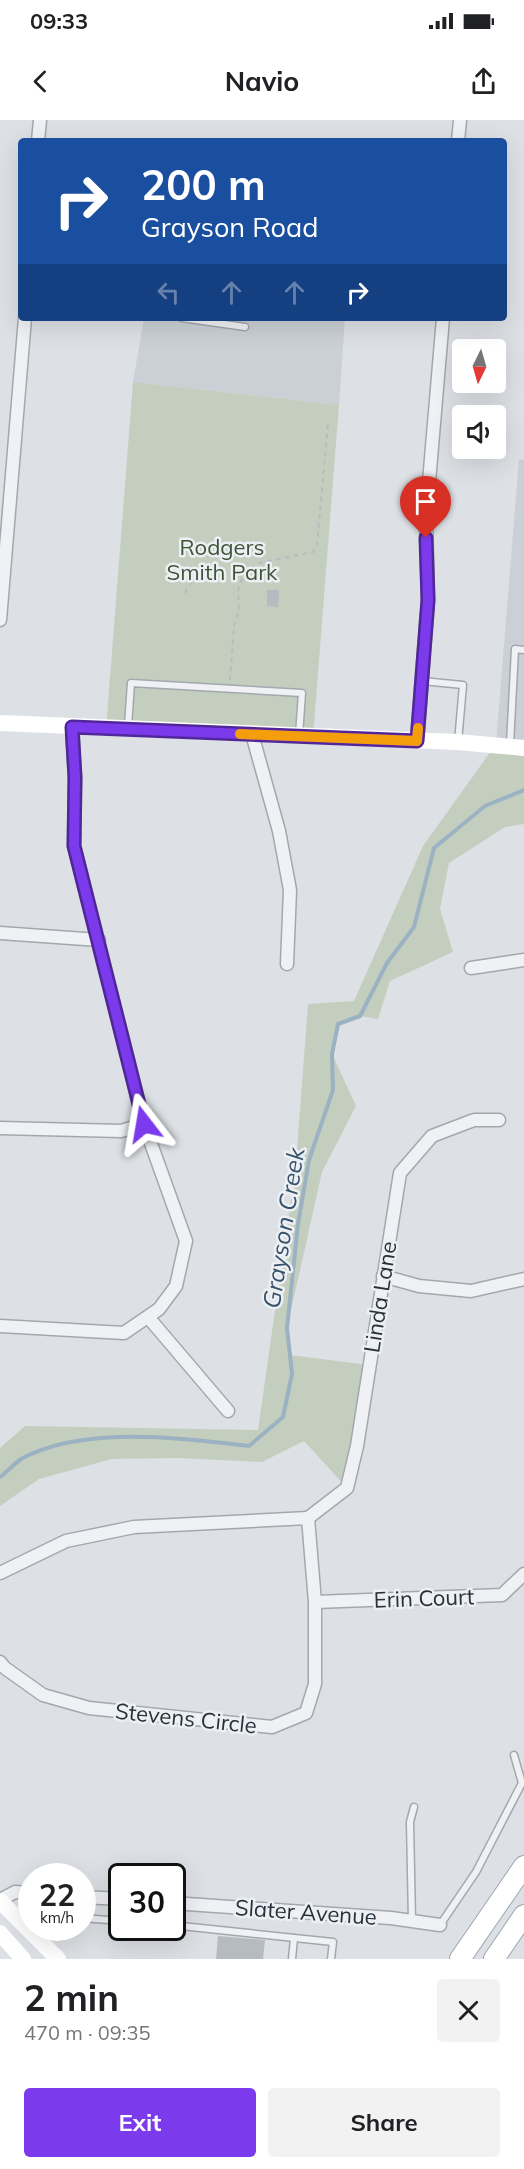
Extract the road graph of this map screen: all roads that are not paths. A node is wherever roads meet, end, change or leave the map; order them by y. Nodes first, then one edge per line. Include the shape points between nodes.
1 (40, 120) edge
2 (460, 120) edge
3 (38, 138) edge
4 (458, 138) edge
5 (24, 321) edge
6 (203, 321) edge
7 (443, 321) edge
8 (245, 327) dead end
9 (0, 620) edge
10 (524, 650) edge
11 (422, 681) junction
12 (0, 723) edge
13 (72, 727) junction
14 (128, 730) junction
15 (252, 734) junction
16 (299, 736) junction
17 (417, 741) junction
18 (458, 742) junction
19 (517, 747) edge
20 (0, 933) edge
21 (99, 940) junction
22 (524, 960) edge
23 (287, 964) dead end
24 (471, 968) dead end
25 (499, 1120) dead end
26 (144, 1124) junction
27 (0, 1128) edge
28 (382, 1276) junction
29 (524, 1279) edge
30 (148, 1317) junction
31 (0, 1326) edge
32 (228, 1411) dead end
33 (308, 1518) junction
34 (0, 1573) edge
35 (524, 1574) edge
36 (315, 1602) junction
37 (0, 1662) edge
38 (514, 1755) dead end
39 (414, 1807) dead end
40 (524, 1866) edge
41 (18, 1892) edge
42 (0, 1900) edge
43 (186, 1904) edge
44 (524, 1915) edge
45 (18, 1916) edge
46 (412, 1921) junction
47 (440, 1925) joint
48 (186, 1926) edge
49 (0, 1933) edge
50 (294, 1938) junction
51 (42, 1941) edge
52 (23, 1959) edge
53 (58, 1959) edge
54 (292, 1959) edge
55 (331, 1959) edge
56 (460, 1959) edge
57 (494, 1959) edge

1 - 3 street
2 - 4 street
5 - 9 street
6 - 8 lane
7 - 11 street via 426,517 428,600
10 - 19 lane via 515,649
11 - 17 street
11 - 18 lane via 463,685
12 - 13 street
13 - 14 street
13 - 21 street via 74,846
14 - 15 street
14 - 16 lane via 130,683 302,693
15 - 16 street
15 - 23 street via 279,831 290,890
16 - 17 street
17 - 18 street
18 - 19 street
20 - 21 street
21 - 26 street
22 - 24 street
25 - 28 street, Linda Lane via 474,1120 432,1136 400,1173
26 - 27 street via 121,1131
26 - 30 street via 186,1240 176,1286
28 - 29 street via 419,1286 471,1291
28 - 33 street, Linda Lane via 357,1446 347,1488
30 - 31 street via 124,1333
30 - 32 street
33 - 34 street via 134,1527 66,1541
33 - 36 street
35 - 36 street, Erin Court via 502,1596
36 - 37 street, Stevens Circle via 315,1684 306,1713 272,1727 89,1708 43,1695
38 - 47 lane via 522,1783 476,1872
39 - 46 lane via 410,1822
40 - 56 main road
41 - 42 street
42 - 45 street
43 - 46 street, Slater Avenue
44 - 57 main road
46 - 47 street, Slater Avenue
48 - 50 lane
49 - 52 street
50 - 54 lane
50 - 55 lane via 333,1942
51 - 53 street

